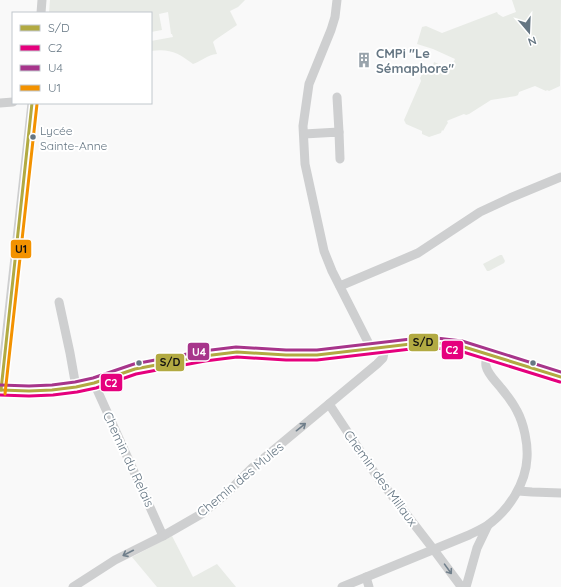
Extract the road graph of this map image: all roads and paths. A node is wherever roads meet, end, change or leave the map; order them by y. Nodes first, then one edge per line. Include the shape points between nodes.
1 (42, 0) edge
2 (337, 0) edge
3 (41, 12) edge
4 (337, 97) dead end
5 (12, 102) edge
6 (0, 103) edge
7 (32, 104) edge
8 (339, 132) junction
9 (304, 134) junction
10 (340, 159) dead end
11 (561, 177) edge
12 (340, 286) junction
13 (59, 302) dead end
14 (385, 347) junction
15 (370, 349) junction
16 (487, 354) junction
17 (561, 377) edge
18 (94, 383) junction
19 (76, 387) junction
20 (0, 391) edge
21 (330, 404) junction
22 (518, 490) junction
23 (561, 493) edge
24 (488, 525) junction
25 (469, 535) junction
26 (163, 536) junction
27 (477, 548) junction
28 (434, 550) junction
29 (366, 577) junction
30 (73, 587) edge
31 (342, 587) edge
32 (369, 587) edge
33 (463, 587) edge
34 (466, 587) edge

1 - 3 street
2 - 9 street via 331,30 309,84
4 - 8 street
5 - 6 street
7 - 20 street
8 - 9 street
8 - 10 street
9 - 12 street via 306,164 324,251
11 - 12 street via 480,212 418,253
12 - 15 street
13 - 19 street
14 - 15 street
14 - 16 street via 428,342 461,346
14 - 21 street, Chemin des Mules via 383,358
15 - 18 street via 317,355 237,352 204,356 135,369
16 - 17 street
16 - 22 street via 485,365 489,374 517,411 527,443 525,473
18 - 19 street
18 - 26 street, Chemin du Relais
19 - 20 street
26 -> 21 street, Chemin des Mules via 203,513 227,494 252,468
21 - 28 street, Chemin des Millaux via 376,475
22 - 23 street
22 - 24 street via 510,503
24 - 25 street
24 - 27 street
25 - 27 street via 473,537
25 - 28 street
26 -> 30 street, Chemin des Mules via 115,560
27 - 34 street
28 - 29 street
28 -> 33 street, Chemin des Millaux
29 - 31 street
29 - 32 street

